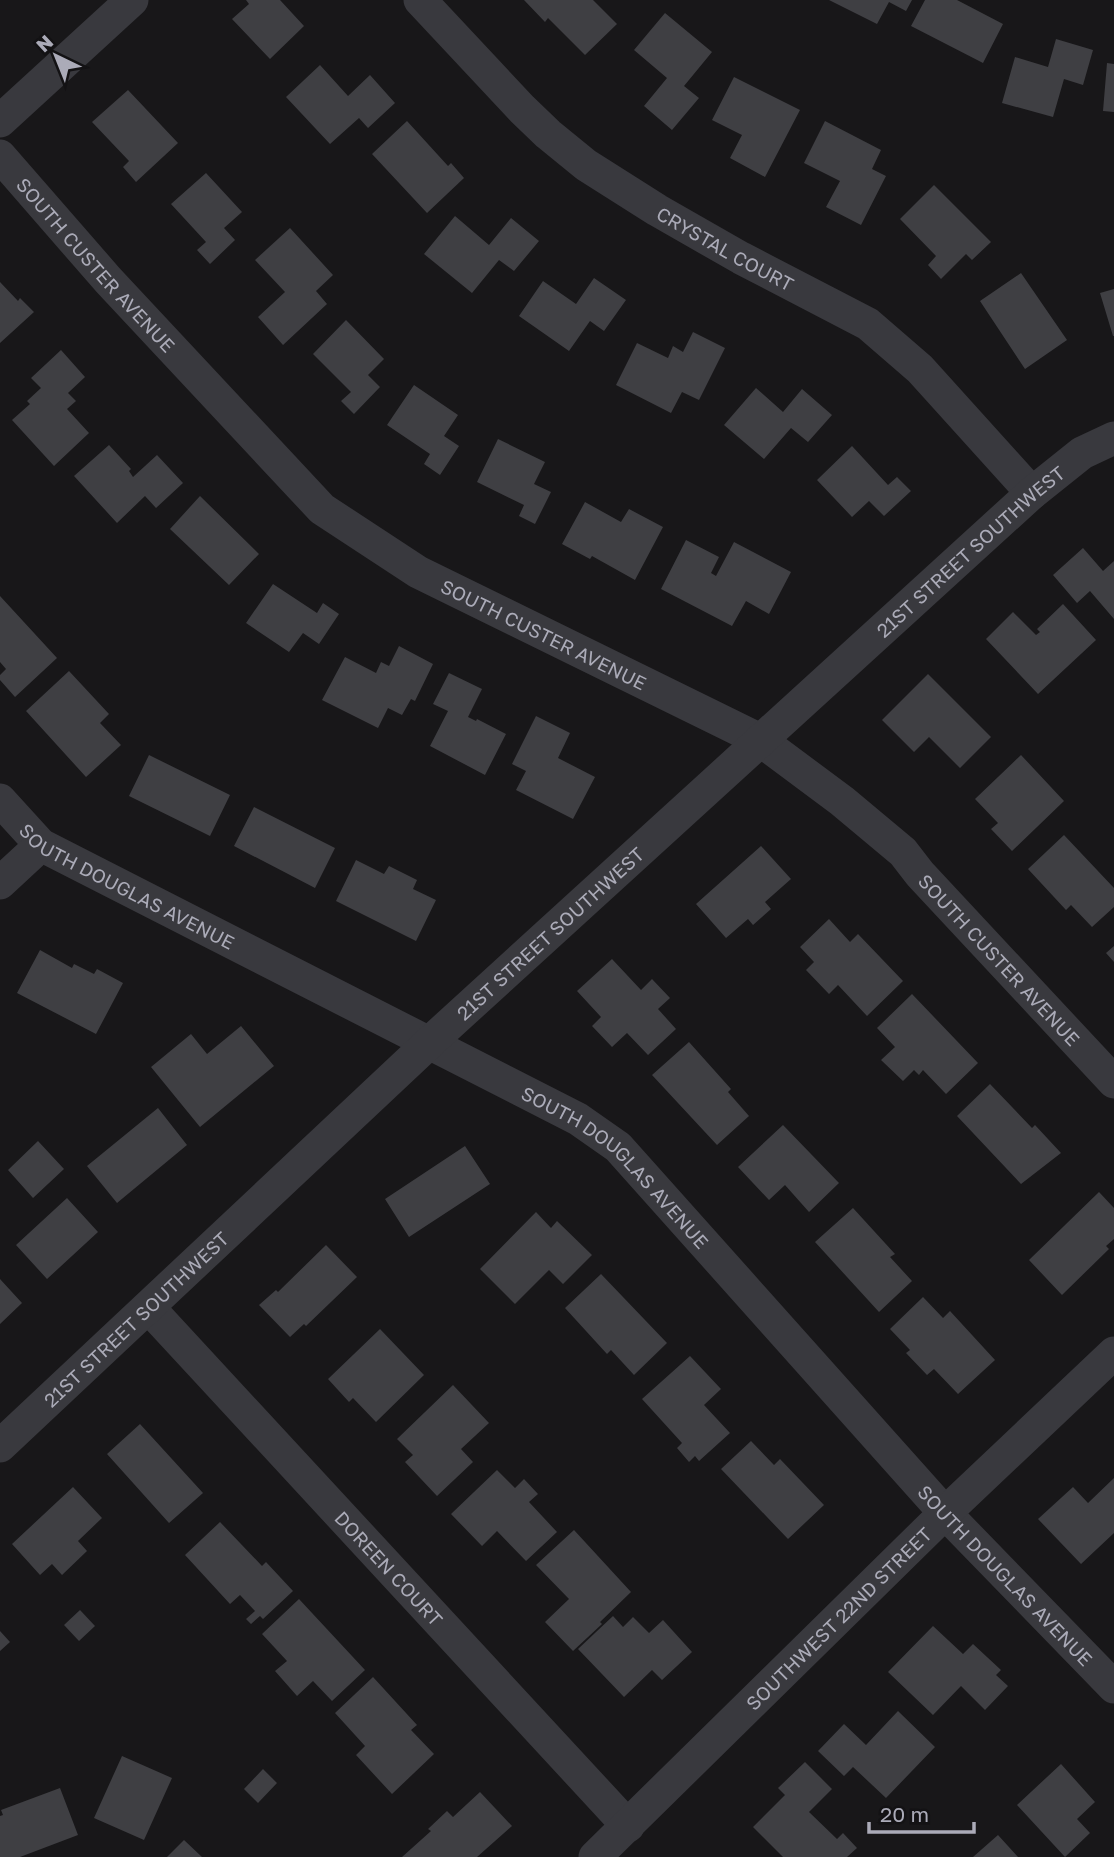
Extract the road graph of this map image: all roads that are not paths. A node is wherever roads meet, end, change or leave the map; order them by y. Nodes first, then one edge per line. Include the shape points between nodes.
1 (132, 0) edge
2 (420, 0) edge
3 (0, 121) edge
4 (0, 156) edge
5 (1114, 438) edge
6 (1031, 493) junction
7 (760, 740) junction
8 (0, 800) edge
9 (41, 845) junction
10 (0, 883) edge
11 (429, 1042) junction
12 (1114, 1082) edge
13 (149, 1308) junction
14 (1114, 1353) edge
15 (0, 1446) edge
16 (945, 1513) junction
17 (1114, 1687) edge
18 (628, 1826) junction
19 (595, 1857) edge

1 - 3 street
2 - 6 street, CRYSTAL COURT via 522,109 586,165 729,251 869,324 920,369
4 - 7 street, SOUTH CUSTER AVENUE via 108,280 323,509 418,572
5 - 6 street, 21ST STREET SOUTHWEST via 1082,453
6 - 7 street, 21ST STREET SOUTHWEST
7 - 11 street, 21ST STREET SOUTHWEST
7 - 12 street, SOUTH CUSTER AVENUE via 903,852
8 - 9 street, SOUTH DOUGLAS AVENUE
9 - 10 street
9 - 11 street, SOUTH DOUGLAS AVENUE
11 - 13 street, 21ST STREET SOUTHWEST
11 - 16 street, SOUTH DOUGLAS AVENUE via 578,1119 618,1147
13 - 15 street, 21ST STREET SOUTHWEST
13 - 18 street, DOREEN COURT
14 - 16 street, SOUTHWEST 22ND STREET
16 - 17 street, SOUTH DOUGLAS AVENUE
16 - 18 street, SOUTHWEST 22ND STREET
18 - 19 street, SOUTHWEST 22ND STREET

